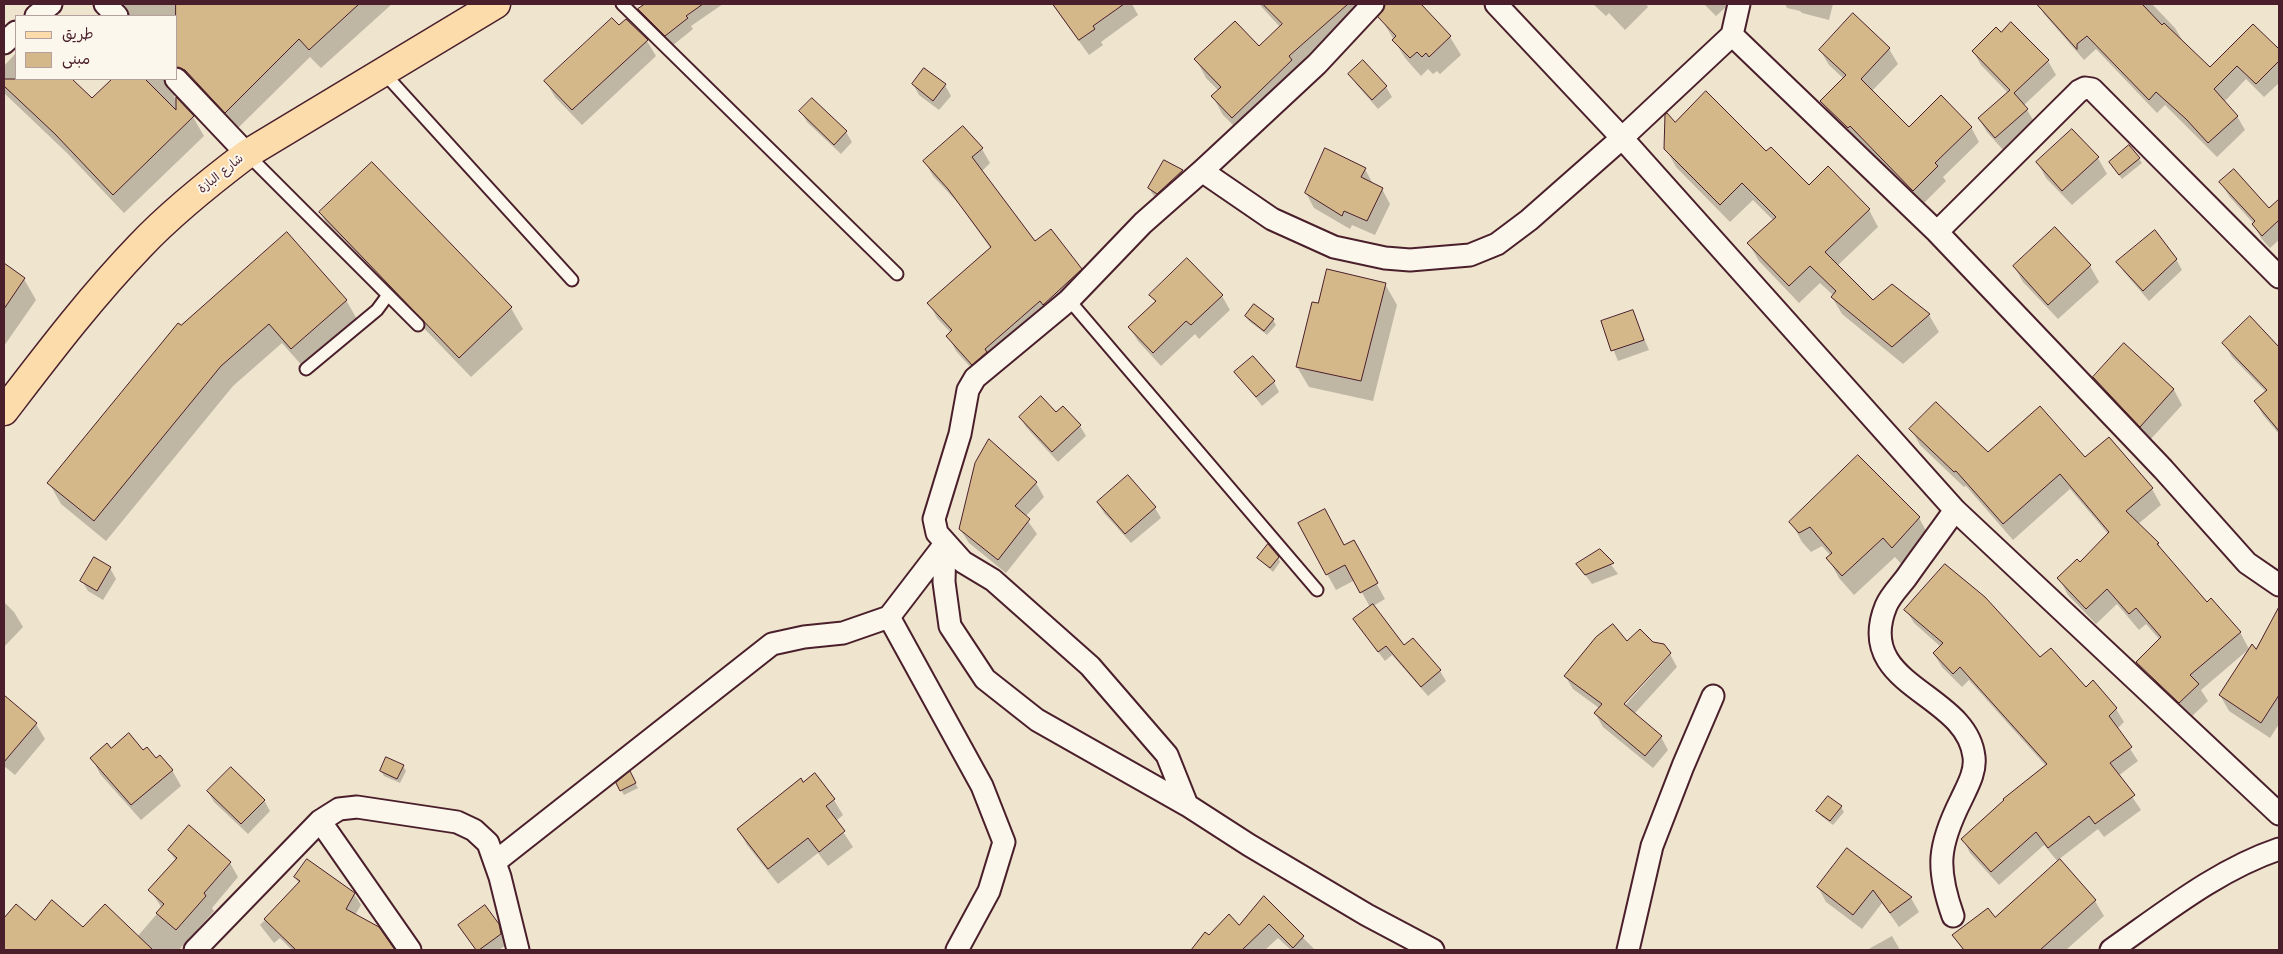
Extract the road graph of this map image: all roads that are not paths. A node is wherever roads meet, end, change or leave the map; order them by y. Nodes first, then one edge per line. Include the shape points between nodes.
1 (51, 4) edge
2 (105, 4) edge
3 (496, 4) edge
4 (622, 4) edge
5 (1373, 4) edge
6 (1496, 4) edge
7 (1739, 4) edge
8 (37, 15) edge
9 (116, 15) edge
10 (15, 33) edge
11 (1732, 36) junction
12 (4, 43) edge
13 (383, 72) junction
14 (177, 80) edge
15 (1622, 138) junction
16 (247, 154) junction
17 (1202, 171) junction
18 (1937, 232) junction
19 (897, 274) dead end
20 (2279, 277) edge
21 (572, 280) dead end
22 (388, 295) junction
23 (1069, 300) junction
24 (418, 326) dead end
25 (306, 369) dead end
26 (4, 411) edge
27 (1955, 510) junction
28 (945, 544) junction
29 (2279, 585) edge
30 (1317, 590) dead end
31 (889, 617) junction
32 (1714, 696) dead end
33 (1187, 805) junction
34 (2279, 814) edge
35 (320, 821) junction
36 (2279, 849) edge
37 (495, 862) junction
38 (1953, 916) dead end
39 (194, 950) edge
40 (410, 950) edge
41 (518, 950) edge
42 (957, 950) edge
43 (1434, 950) edge
44 (1628, 950) edge
45 (2111, 950) edge

1 - 8 street
2 - 9 street
3 - 13 main road, شارع البازة
4 - 19 lane
5 - 17 street via 1316,64
6 - 15 street
7 - 11 street
10 - 12 street
11 - 15 street
11 - 18 street
13 - 16 main road, شارع البازة
13 - 21 lane
14 - 16 street
15 - 17 street via 1530,220 1497,244 1470,255 1435,258 1385,258 1334,248 1272,219
15 - 27 street
16 - 22 lane
16 - 26 main road, شارع البازة via 208,183 141,245 86,306
17 - 23 street via 1143,223
18 - 20 street via 2079,91 2086,88 2092,89
18 - 29 street via 2163,469 2247,563
22 - 24 lane
22 - 25 lane via 377,310
23 - 28 street via 974,378 968,390 960,434 934,520 937,533
23 - 30 lane
27 - 34 street
27 - 38 street via 1887,604 1879,628 1882,649 1898,675 1954,718 1970,741 1974,759 1971,779 1943,840 1940,869
28 - 31 street
28 - 33 street via 963,562 993,580 1090,666 1167,755
28 - 33 street via 944,582 950,626 985,680 1037,720
31 - 37 street via 843,634 772,644
31 - 42 street via 982,786 1004,842 989,891
32 - 44 street via 1652,846
33 - 43 street via 1367,915
35 - 37 street via 339,809 357,808 457,822 474,830 488,843
35 - 39 street
35 - 40 street
36 - 45 street via 2256,857 2194,892
37 - 41 street

